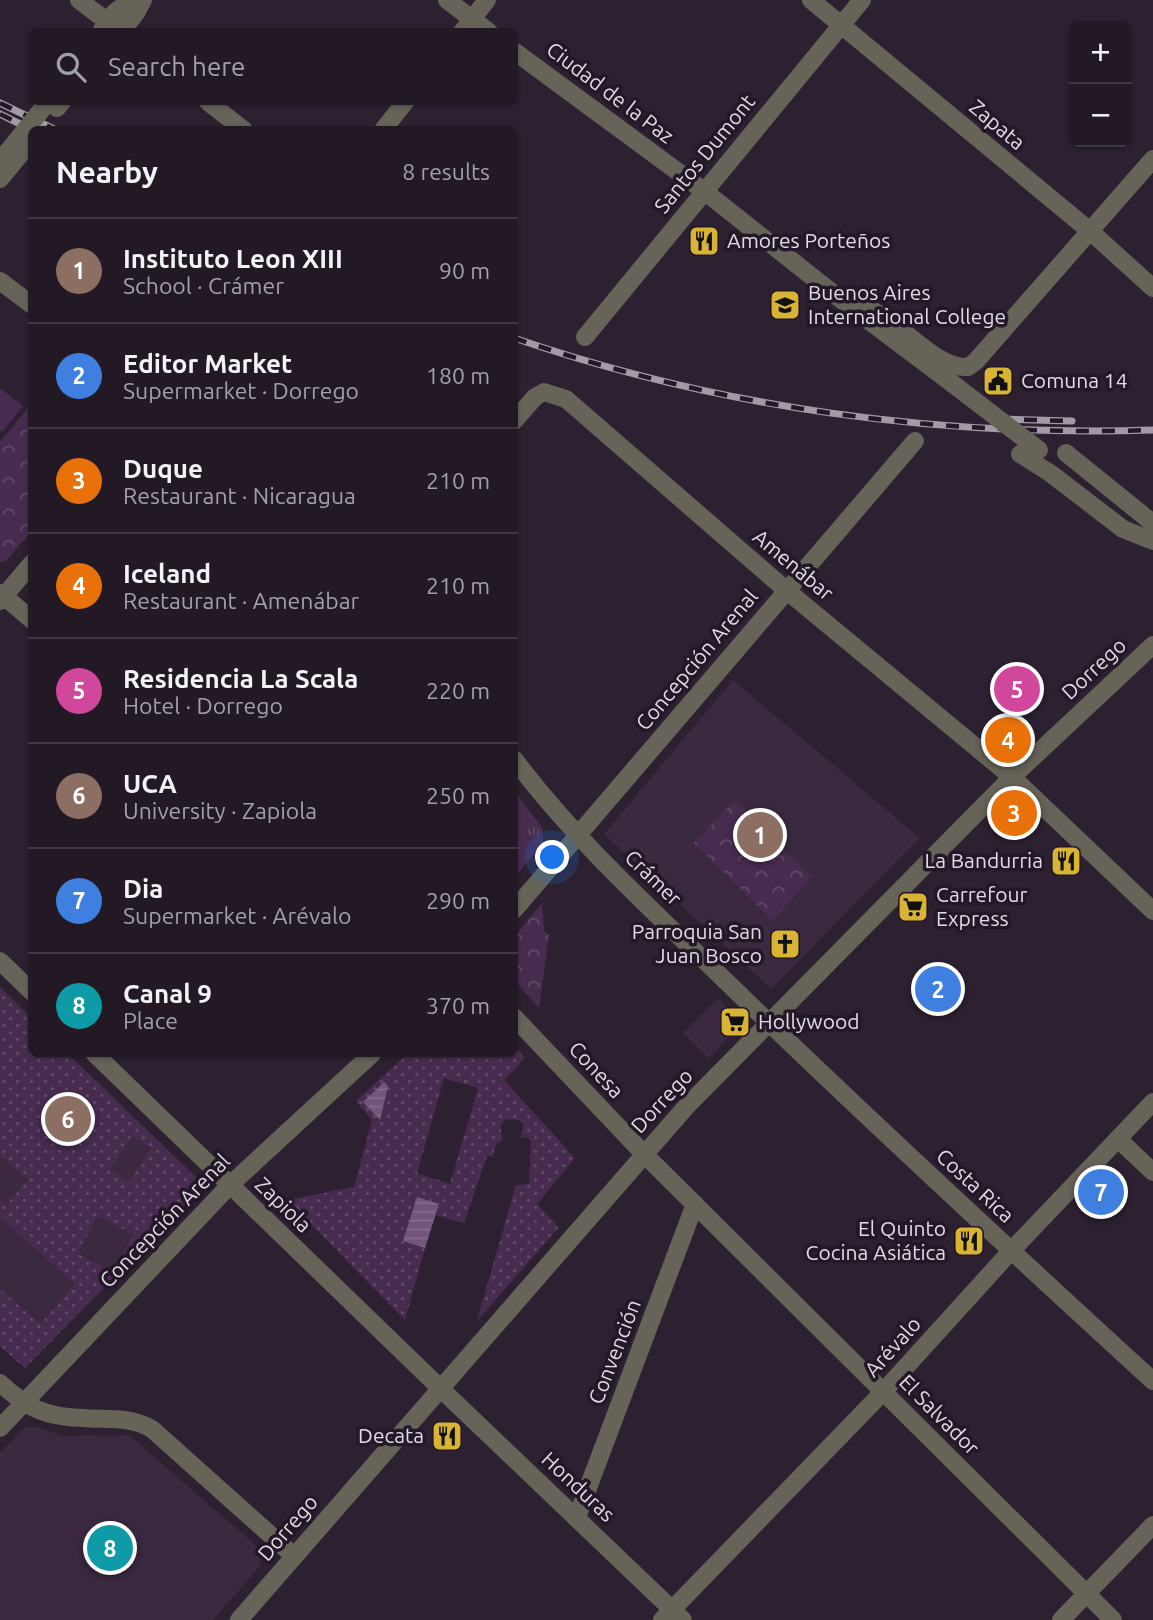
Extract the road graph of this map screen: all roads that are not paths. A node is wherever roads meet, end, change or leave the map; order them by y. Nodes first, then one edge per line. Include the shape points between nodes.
1 (79, 0) edge
2 (131, 0) edge
3 (143, 0) edge
4 (447, 0) edge
5 (488, 0) edge
6 (811, 0) edge
7 (862, 0) edge
8 (467, 25) edge
9 (841, 26) junction
10 (112, 28) edge
11 (114, 28) edge
12 (117, 28) edge
13 (518, 54) edge
14 (55, 105) edge
15 (55, 105) edge
16 (212, 105) edge
17 (403, 105) edge
18 (34, 126) edge
19 (42, 126) edge
20 (239, 126) edge
21 (386, 126) edge
22 (28, 132) edge
23 (28, 144) edge
24 (1153, 159) edge
25 (0, 161) edge
26 (0, 179) edge
27 (704, 191) junction
28 (1090, 232) junction
29 (0, 281) edge
30 (1153, 288) edge
31 (28, 302) edge
32 (844, 302) junction
33 (585, 337) dead end
34 (518, 416) edge
35 (915, 441) dead end
36 (1066, 453) dead end
37 (1020, 454) dead end
38 (1153, 526) edge
39 (1153, 539) edge
40 (28, 567) edge
41 (786, 590) junction
42 (1, 597) edge
43 (28, 617) edge
44 (1153, 645) edge
45 (518, 764) edge
46 (1012, 777) junction
47 (577, 836) junction
48 (518, 905) edge
49 (1153, 911) edge
50 (0, 961) edge
51 (28, 988) edge
52 (518, 1021) edge
53 (768, 1021) junction
54 (98, 1057) edge
55 (369, 1057) edge
56 (1153, 1102) edge
57 (1118, 1139) junction
58 (644, 1154) junction
59 (1153, 1172) edge
60 (230, 1185) junction
61 (695, 1204) junction
62 (1011, 1251) junction
63 (1153, 1381) edge
64 (0, 1383) edge
65 (440, 1388) junction
66 (883, 1392) junction
67 (23, 1404) junction
68 (0, 1428) edge
69 (577, 1517) junction
70 (1153, 1525) edge
71 (295, 1556) junction
72 (1087, 1593) junction
73 (673, 1616) edge
74 (248, 1617) edge
75 (1061, 1620) edge
76 (1113, 1620) edge

1 - 10 street
2 - 11 street via 114,13
3 - 12 street via 136,13
4 - 8 street
5 - 8 street
6 - 9 street, Zapata
7 - 9 street, Santos Dumont
9 - 27 street, Santos Dumont
9 - 28 street, Zapata
13 - 27 street, Ciudad de la Paz
14 - 19 street
15 - 18 street, bridge
16 - 20 street
17 - 21 street
22 - 25 street, bridge
23 - 26 street
24 - 28 street
27 - 32 street, Ciudad de la Paz
27 - 33 street, Santos Dumont
28 - 30 street, Zapata
28 - 32 street, Ciudad de la Paz via 968,367 944,362 882,314
29 - 31 street
32 - 39 street, Ciudad de la Paz, bridge
34 - 41 street, Amenábar via 544,392 566,399
35 - 41 street, Concepción Arenal
36 - 38 street
37 - 39 street, Ciudad de la Paz via 1124,529
40 - 42 street
41 - 46 street, Amenábar
41 - 47 street, Concepción Arenal
42 - 43 street
44 - 46 street, Dorrego
45 - 47 street, Crámer
46 - 49 street, Amenábar
46 - 53 street, Dorrego
47 - 48 street, Concepción Arenal
47 - 53 street, Crámer
50 - 51 street
52 - 58 street, Conesa
53 - 58 street, Dorrego
53 - 62 street, Costa Rica
54 - 60 street, Zapiola
55 - 60 street, Concepción Arenal
56 - 57 street, Arévalo
57 - 59 street
57 - 62 street, Arévalo
58 - 61 street, El Salvador
58 - 65 street, Dorrego
60 - 65 street, Zapiola
60 - 67 street, Concepción Arenal
61 - 66 street, El Salvador
61 - 69 street, Convención
62 - 63 street, Costa Rica
62 - 66 street, Arévalo
64 - 67 street
65 - 69 street, Honduras
65 - 71 street, Dorrego
66 - 72 street, El Salvador
66 - 73 street, Arévalo
67 - 68 street, Concepción Arenal
67 - 71 street via 64,1417 126,1419 152,1429
69 - 73 street, Honduras
70 - 72 street
71 - 74 street, Dorrego
72 - 75 street
72 - 76 street, El Salvador

